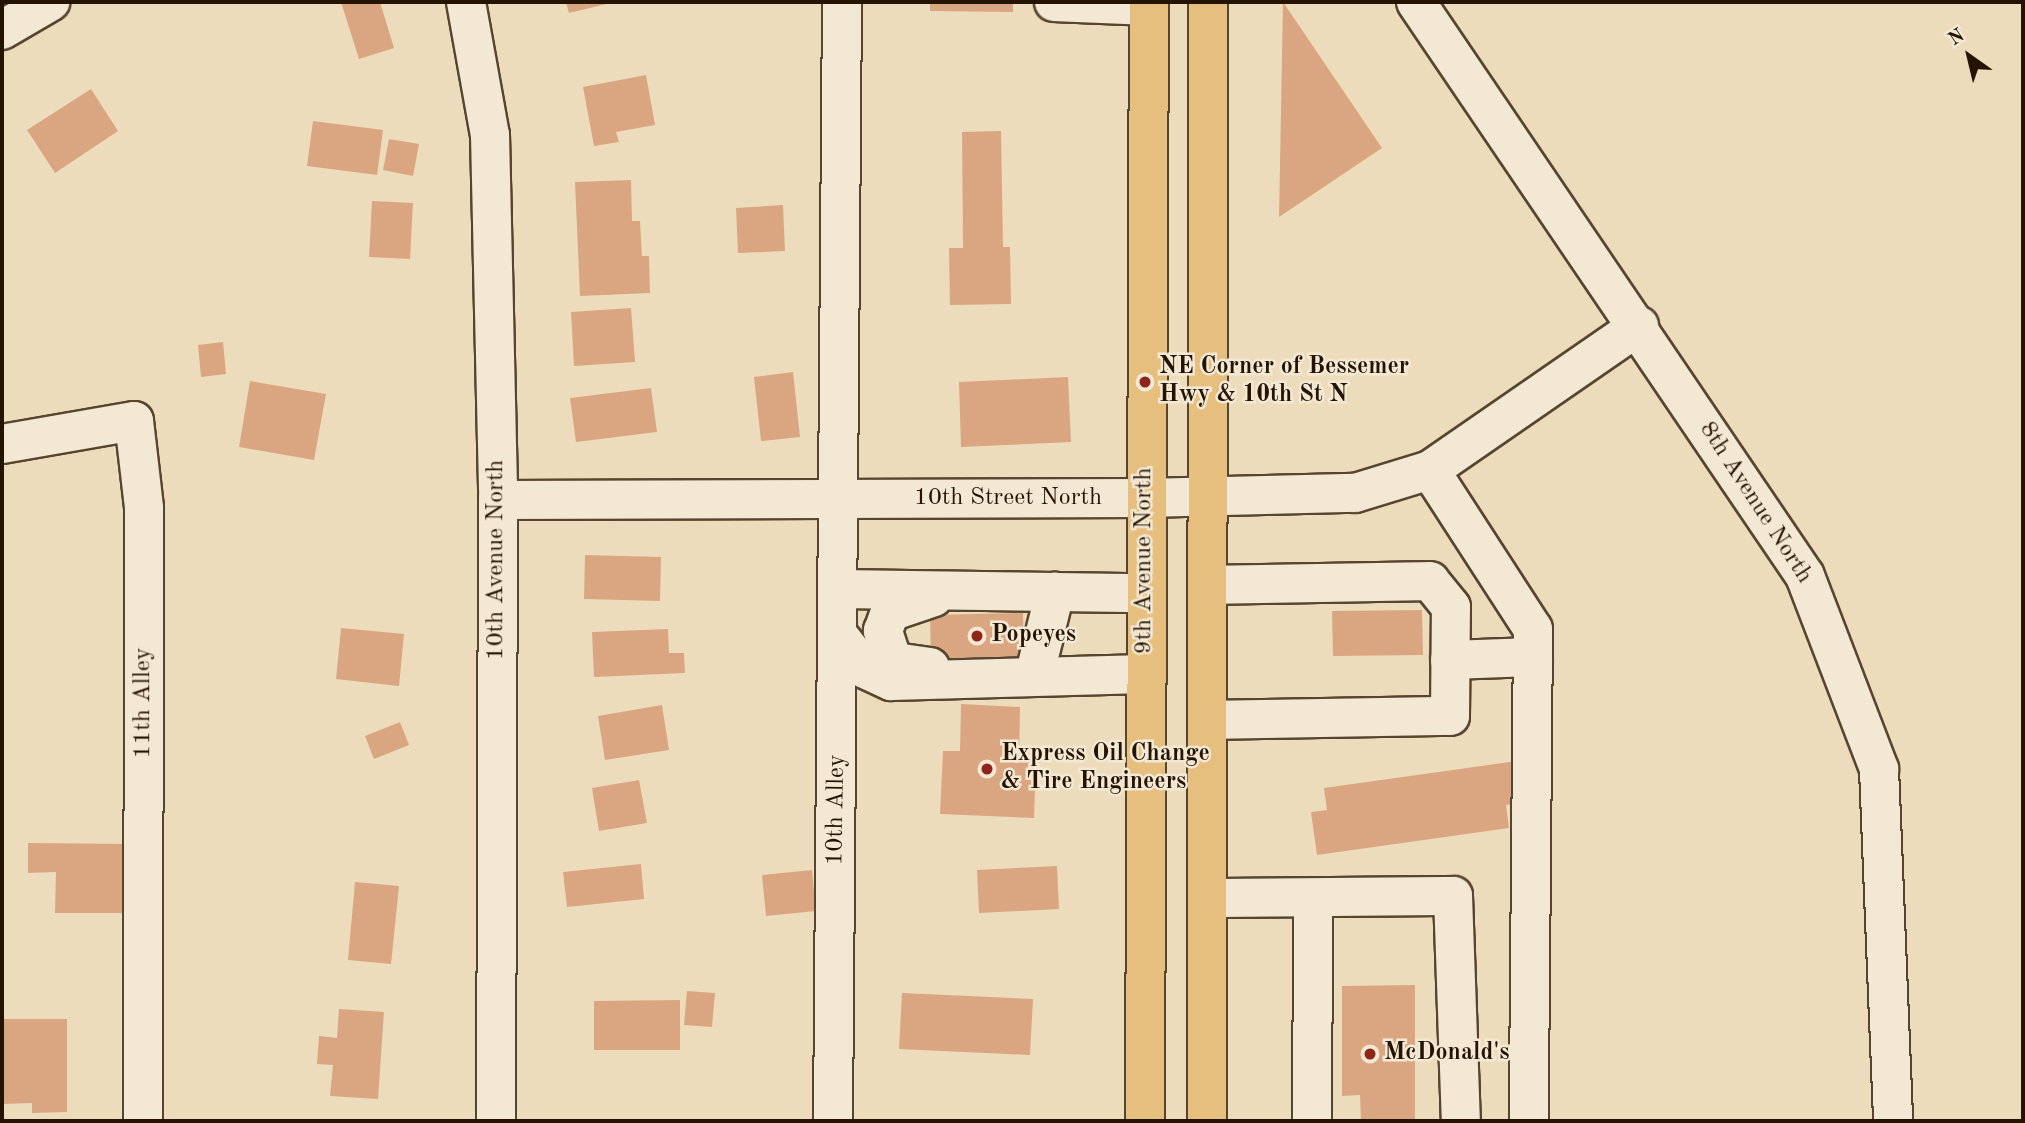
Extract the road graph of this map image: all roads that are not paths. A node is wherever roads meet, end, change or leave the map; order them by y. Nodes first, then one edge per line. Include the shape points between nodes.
1 (50, 2) edge
2 (466, 2) edge
3 (842, 2) edge
4 (1054, 2) edge
5 (1208, 2) edge
6 (1416, 2) edge
7 (1149, 4) edge
8 (2, 30) edge
9 (1639, 326) junction
10 (2, 444) edge
11 (1430, 470) junction
12 (1210, 495) junction
13 (1145, 498) junction
14 (841, 499) junction
15 (498, 500) junction
16 (1209, 585) junction
17 (840, 589) junction
18 (945, 590) junction
19 (1055, 592) junction
20 (1144, 593) junction
21 (839, 636) junction
22 (1533, 657) junction
23 (1450, 660) junction
24 (1144, 674) junction
25 (1026, 677) junction
26 (1209, 720) junction
27 (1208, 898) junction
28 (1313, 899) junction
29 (143, 1121) edge
30 (496, 1121) edge
31 (833, 1121) edge
32 (1144, 1121) edge
33 (1207, 1121) edge
34 (1312, 1121) edge
35 (1461, 1121) edge
36 (1529, 1121) edge
37 (1893, 1121) edge

1 - 8 street
2 - 15 street, 10th Avenue North via 489,135
3 - 14 street, 10th Alley
4 - 7 street
5 - 12 main road
6 - 9 street, 8th Avenue North
7 - 13 main road, 9th Avenue North
9 - 11 street, 10th Street North
9 - 37 street, 8th Avenue North via 1805,576 1879,769
10 - 29 street, 11th Alley via 134,421 144,508
11 - 12 street, 10th Street North via 1355,493
11 - 22 street via 1533,629
12 - 13 street, 10th Street North
12 - 16 main road
13 - 14 street, 10th Street North
13 - 20 main road, 9th Avenue North
14 - 15 street, 10th Street North
14 - 17 street, 10th Alley
15 - 30 street, 10th Avenue North
16 - 23 street via 1430,581 1451,607
16 - 26 main road
17 - 18 street
17 - 21 street, 10th Alley
18 - 19 street
18 - 25 street via 890,612 883,642 893,662 906,667 1006,667
19 - 20 street
19 - 25 street
20 - 24 main road, 9th Avenue North
21 - 25 street via 865,669 891,681
21 - 31 street, 10th Alley
22 - 23 street
22 - 36 street
23 - 26 street via 1450,716
24 - 25 street
24 - 32 main road, 9th Avenue North
26 - 27 main road
27 - 28 street
27 - 33 main road
28 - 34 street
28 - 35 street via 1453,896

